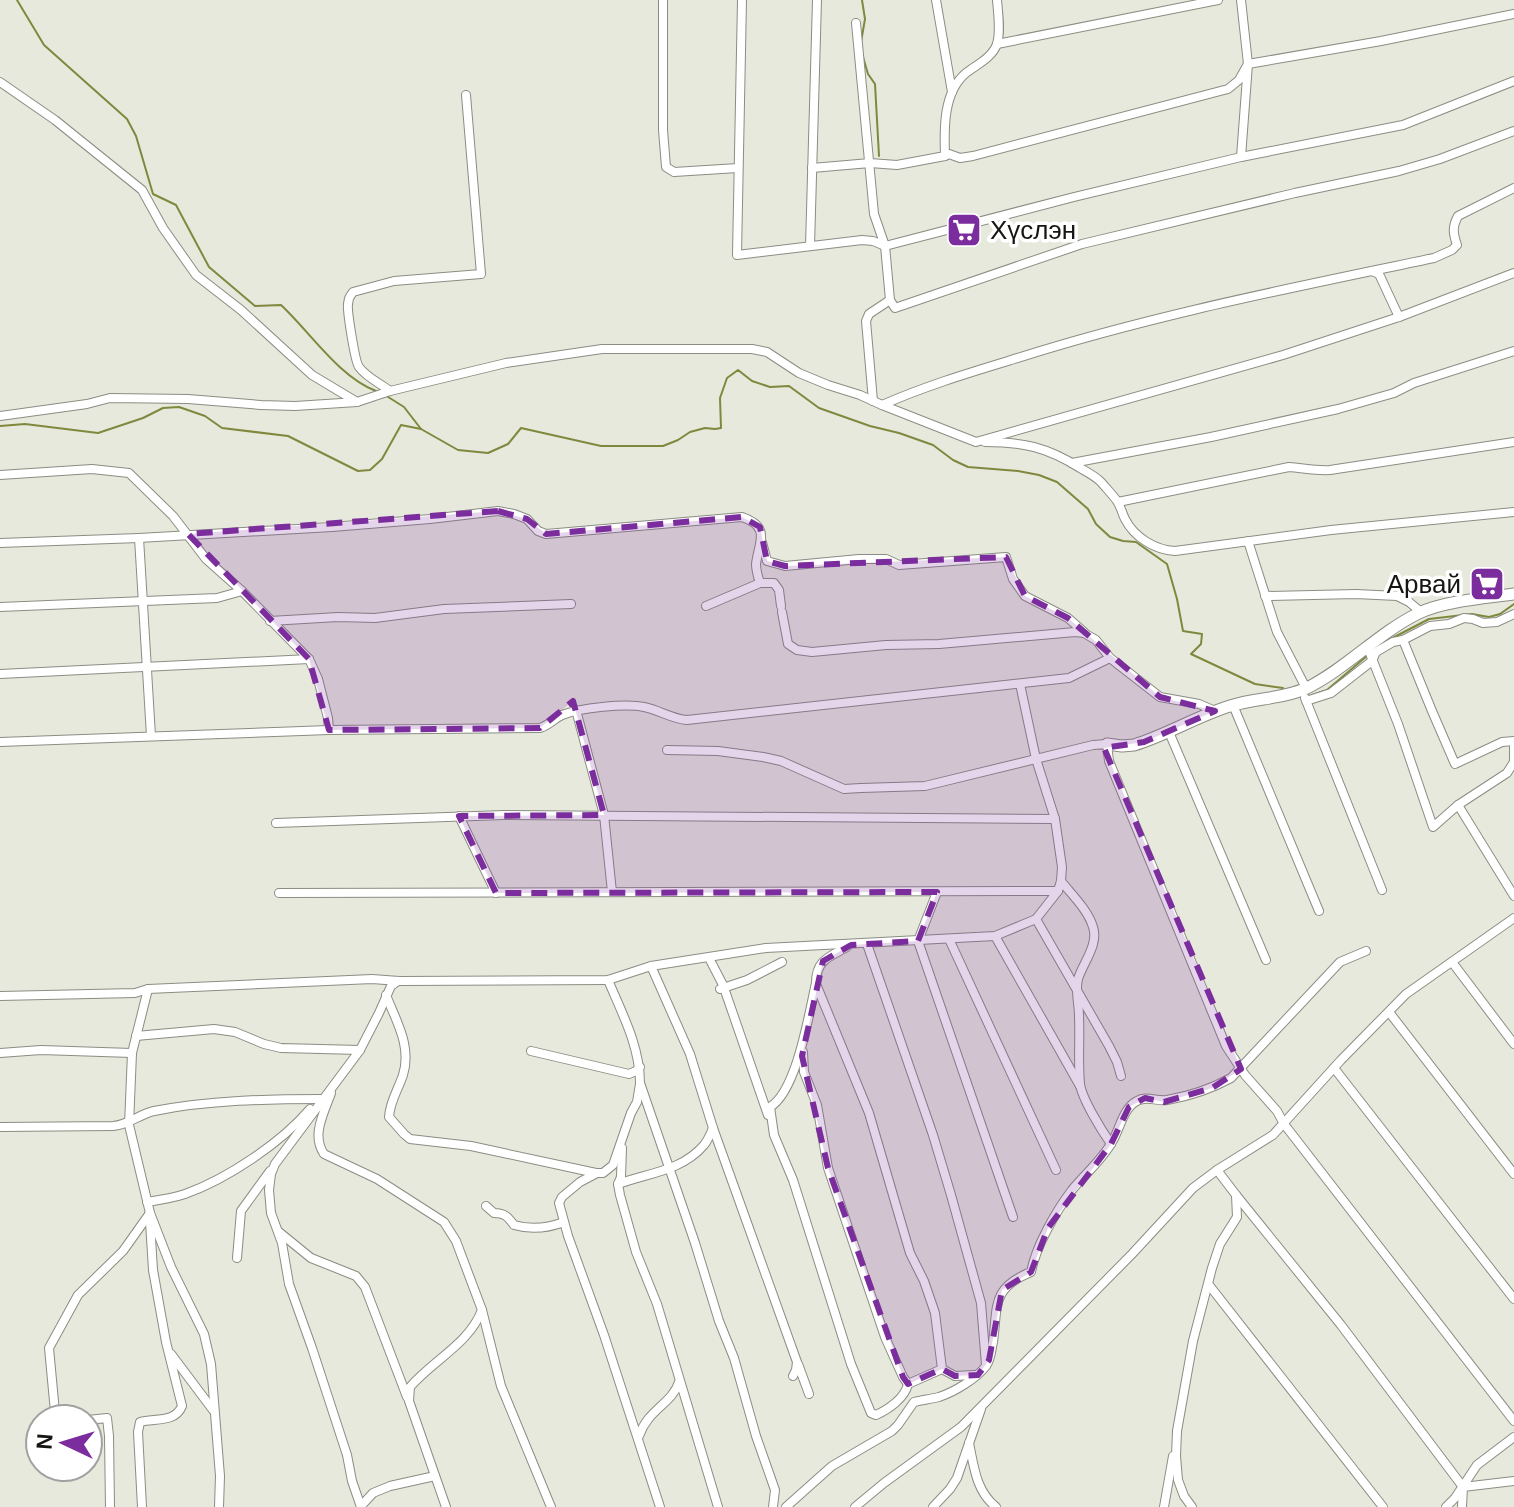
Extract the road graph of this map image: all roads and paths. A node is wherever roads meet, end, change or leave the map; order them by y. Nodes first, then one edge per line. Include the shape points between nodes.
1 (663, 0) edge
2 (742, 0) edge
3 (817, 0) edge
4 (936, 0) edge
5 (997, 0) edge
6 (1218, 0) edge
7 (1241, 0) edge
8 (1514, 14) edge
9 (856, 23) dead end
10 (997, 44) junction
11 (1248, 64) junction
12 (1514, 81) edge
13 (0, 82) edge
14 (952, 93) junction
15 (466, 95) dead end
16 (1514, 131) edge
17 (945, 156) junction
18 (1241, 157) junction
19 (870, 163) junction
20 (738, 168) junction
21 (812, 168) junction
22 (1514, 188) edge
23 (810, 246) junction
24 (885, 246) junction
25 (1372, 271) junction
26 (1514, 273) edge
27 (890, 300) junction
28 (1399, 317) junction
29 (1514, 351) edge
30 (390, 391) junction
31 (357, 402) junction
32 (878, 403) junction
33 (0, 416) edge
34 (976, 442) junction
35 (1514, 442) edge
36 (1072, 463) junction
37 (0, 475) edge
38 (1118, 502) junction
39 (1514, 512) edge
40 (188, 534) junction
41 (139, 538) junction
42 (1248, 541) junction
43 (762, 542) junction
44 (0, 543) edge
45 (760, 583) junction
46 (242, 591) junction
47 (1514, 594) edge
48 (1265, 596) junction
49 (143, 601) junction
50 (571, 604) dead end
51 (706, 606) dead end
52 (0, 607) edge
53 (1421, 612) junction
54 (1514, 614) edge
55 (270, 621) junction
56 (1084, 633) junction
57 (1403, 640) junction
58 (1367, 646) junction
59 (1110, 658) junction
60 (309, 659) junction
61 (1372, 661) junction
62 (148, 667) junction
63 (0, 674) edge
64 (1020, 684) junction
65 (1304, 693) junction
66 (1233, 705) junction
67 (576, 710) junction
68 (1215, 711) junction
69 (329, 730) junction
70 (1169, 732) junction
71 (151, 736) junction
72 (0, 742) edge
73 (1514, 743) edge
74 (1107, 744) junction
75 (667, 750) dead end
76 (1036, 759) junction
77 (1458, 805) junction
78 (604, 815) junction
79 (459, 816) junction
80 (1055, 819) junction
81 (276, 823) dead end
82 (1060, 886) junction
83 (1382, 890) dead end
84 (612, 892) junction
85 (937, 892) junction
86 (279, 893) dead end
87 (496, 893) junction
88 (1514, 896) edge
89 (1319, 911) dead end
90 (1036, 919) junction
91 (1513, 921) edge
92 (995, 936) junction
93 (949, 939) junction
94 (918, 941) junction
95 (867, 944) junction
96 (851, 945) junction
97 (1366, 951) dead end
98 (709, 958) junction
99 (1266, 960) dead end
100 (782, 962) dead end
101 (1452, 962) junction
102 (651, 966) junction
103 (608, 980) junction
104 (399, 981) junction
105 (816, 983) junction
106 (1076, 987) junction
107 (148, 989) junction
108 (722, 989) junction
109 (386, 995) junction
110 (0, 996) edge
111 (1389, 1012) junction
112 (136, 1036) junction
113 (804, 1039) junction
114 (1514, 1044) edge
115 (360, 1050) junction
116 (531, 1051) dead end
117 (0, 1053) edge
118 (132, 1053) junction
119 (640, 1066) junction
120 (1334, 1068) junction
121 (1241, 1069) junction
122 (1121, 1076) dead end
123 (640, 1083) junction
124 (334, 1085) junction
125 (1080, 1087) junction
126 (321, 1099) junction
127 (129, 1122) junction
128 (771, 1124) junction
129 (1284, 1124) junction
130 (0, 1127) edge
131 (713, 1128) junction
132 (622, 1138) junction
133 (1111, 1144) junction
134 (275, 1164) junction
135 (670, 1169) junction
136 (1056, 1170) dead end
137 (1217, 1170) junction
138 (600, 1173) junction
139 (1514, 1174) edge
140 (620, 1181) junction
141 (1236, 1195) junction
142 (147, 1202) junction
143 (486, 1206) dead end
144 (150, 1213) junction
145 (1013, 1217) dead end
146 (564, 1222) junction
147 (279, 1232) junction
148 (237, 1258) dead end
149 (1209, 1285) junction
150 (1514, 1299) edge
151 (482, 1310) junction
152 (168, 1350) junction
153 (797, 1362) junction
154 (986, 1366) junction
155 (942, 1369) junction
156 (978, 1375) junction
157 (793, 1376) dead end
158 (679, 1382) junction
159 (908, 1384) junction
160 (809, 1394) dead end
161 (409, 1401) junction
162 (54, 1403) edge
163 (982, 1405) junction
164 (214, 1410) junction
165 (104, 1418) edge
166 (1514, 1421) edge
167 (1177, 1431) junction
168 (639, 1437) junction
169 (1514, 1437) edge
170 (969, 1440) junction
171 (435, 1476) junction
172 (1514, 1481) edge
173 (1463, 1487) junction
174 (361, 1506) edge
175 (110, 1507) edge
176 (142, 1507) edge
177 (219, 1507) edge
178 (446, 1507) edge
179 (551, 1507) edge
180 (660, 1507) edge
181 (718, 1507) edge
182 (773, 1507) edge
183 (786, 1507) edge
184 (855, 1507) edge
185 (933, 1507) edge
186 (996, 1507) edge
187 (1164, 1507) edge
188 (1192, 1507) edge
189 (1383, 1507) edge
190 (1446, 1507) edge
191 (1454, 1507) edge
192 (1462, 1507) edge

1 - 20 street via 666,167 674,172
2 - 20 street
3 - 21 street
4 - 14 street
5 - 10 street
6 - 10 street
7 - 11 street
8 - 11 street
9 - 19 street
10 - 14 street via 962,76
11 - 17 street via 1228,89 973,156
11 - 18 street
12 - 18 street via 1403,125
13 - 31 street via 142,190 196,275 312,375
14 - 17 street
15 - 30 street via 481,274 394,281 353,292 348,300 357,365
16 - 27 street via 1399,171 1082,244 895,308
17 - 19 street via 897,165
18 - 24 street
19 - 21 street
19 - 24 street via 874,214
20 - 23 street via 737,255
21 - 23 street
22 - 25 street via 1458,216 1453,232 1457,245 1452,250
23 - 24 street via 862,240
24 - 27 street
25 - 28 street via 1379,274
25 - 32 street via 1069,341
26 - 28 street
27 - 32 street via 866,321
28 - 34 street
29 - 36 street via 1338,409
30 - 31 street
30 - 32 street via 506,363 602,349 752,349
31 - 33 street via 284,406 110,398
32 - 34 street
34 - 36 street via 1034,446
35 - 38 street via 1330,470 1289,467
36 - 38 street
37 - 40 street via 92,469 129,473
38 - 42 street via 1139,537 1164,551
39 - 42 street
40 - 41 street
40 - 43 street via 498,511 527,519 546,534 742,517 760,527
40 - 46 street via 206,559
41 - 44 street
41 - 49 street
42 - 48 street
43 - 45 street via 756,566
43 - 56 street via 767,561 785,566 1006,557 1025,596 1068,618
45 - 51 street
45 - 56 street via 774,583 779,590 788,644 797,650
46 - 49 street via 217,598
46 - 55 street
47 - 53 street
48 - 53 street via 1397,596
48 - 65 street
49 - 52 street
49 - 62 street
50 - 55 street
53 - 58 street
54 - 57 street via 1497,622 1464,618 1430,626
55 - 60 street
56 - 59 street
57 - 61 street via 1376,652
57 - 73 street via 1455,764 1502,742
58 - 61 street
58 - 65 street
59 - 64 street via 1069,678
59 - 68 street via 1160,697
60 - 62 street
60 - 69 street
61 - 65 street via 1331,693
61 - 77 street via 1433,827
62 - 63 street
62 - 71 street
64 - 67 street via 687,720 634,705
64 - 76 street
65 - 66 street
65 - 83 street
66 - 68 street
66 - 89 street
67 - 69 street via 540,728
67 - 78 street
68 - 70 street
69 - 71 street
70 - 74 street via 1134,745
70 - 99 street
71 - 72 street
73 - 77 street via 1514,762 1507,773
74 - 76 street
74 - 121 street via 1109,761 1226,1046
75 - 76 street via 763,757 844,789 925,786
76 - 80 street
77 - 88 street
78 - 79 street
78 - 80 street
78 - 84 street
79 - 81 street
79 - 87 street
80 - 82 street
82 - 85 street
82 - 90 street
82 - 106 street via 1093,926 1092,946
84 - 85 street
84 - 87 street
85 - 94 street
86 - 87 street
90 - 92 street
90 - 106 street
91 - 101 street
92 - 93 street
92 - 125 street
93 - 94 street
93 - 136 street
94 - 95 street
94 - 145 street
95 - 96 street
95 - 154 street via 951,1195 981,1303
96 - 98 street via 766,948
96 - 105 street via 823,961
97 - 121 street via 1340,962
98 - 102 street
98 - 108 street
100 - 108 street
101 - 111 street
101 - 114 street
102 - 103 street
102 - 131 street via 690,1054
103 - 104 street
103 - 119 street
104 - 107 street
104 - 109 street
105 - 113 street
105 - 155 street via 869,1113 910,1253 935,1313
106 - 122 street
106 - 125 street
107 - 110 street
107 - 112 street
108 - 128 street
109 - 115 street
109 - 138 street via 407,1060 389,1117 410,1139
111 - 120 street
111 - 139 street
112 - 115 street via 214,1029 281,1048
112 - 118 street
113 - 128 street via 789,1081 770,1107
113 - 159 street via 804,1072 817,1105 828,1168 885,1337
115 - 124 street
116 - 119 street via 629,1074
117 - 118 street
118 - 127 street
119 - 123 street
120 - 129 street
120 - 150 street
121 - 129 street
121 - 133 street via 1212,1088 1164,1102 1138,1101 1129,1107
123 - 132 street
123 - 135 street
124 - 126 street
124 - 151 street via 319,1128 324,1154 377,1179 444,1222
125 - 133 street
126 - 127 street via 186,1107 151,1112
126 - 134 street
126 - 142 street via 268,1148 214,1181 183,1195
127 - 130 street
127 - 142 street
128 - 159 street via 867,1407 876,1415 887,1409 906,1393
129 - 137 street
129 - 166 street
131 - 135 street via 705,1144
131 - 153 street
132 - 138 street via 613,1165
132 - 140 street
133 - 154 street via 1071,1191 1048,1228 1031,1272 1002,1290
134 - 147 street via 269,1190
134 - 148 street via 241,1211
135 - 140 street
135 - 182 street via 775,1490
137 - 141 street
137 - 163 street via 1193,1188
138 - 140 street
138 - 146 street via 562,1197
140 - 158 street via 636,1252
141 - 149 street via 1237,1217 1220,1244
141 - 173 street
142 - 144 street
143 - 146 street via 524,1228
144 - 152 street via 153,1270
144 - 162 street via 123,1251 78,1295 49,1348
144 - 164 street via 204,1334
146 - 168 street
147 - 161 street via 311,1258 360,1279
147 - 174 street via 289,1284
149 - 167 street
149 - 189 street
151 - 161 street via 462,1340 410,1387
151 - 179 street via 501,1386
152 - 164 street
152 - 176 street via 182,1406 172,1418 140,1422
153 - 157 street
153 - 160 street
154 - 156 street
155 - 156 street via 955,1376
155 - 159 street
156 - 183 street via 938,1397 914,1402 892,1431 832,1466
158 - 168 street via 677,1391 643,1424
158 - 181 street
161 - 171 street
163 - 170 street
163 - 184 street via 961,1427
164 - 177 street
165 - 175 street
167 - 187 street
167 - 188 street via 1178,1480
168 - 180 street
169 - 173 street via 1477,1465
170 - 185 street via 957,1478
170 - 186 street via 980,1487
171 - 174 street via 390,1486
171 - 178 street
172 - 173 street
173 - 190 street
173 - 191 street
173 - 192 street

